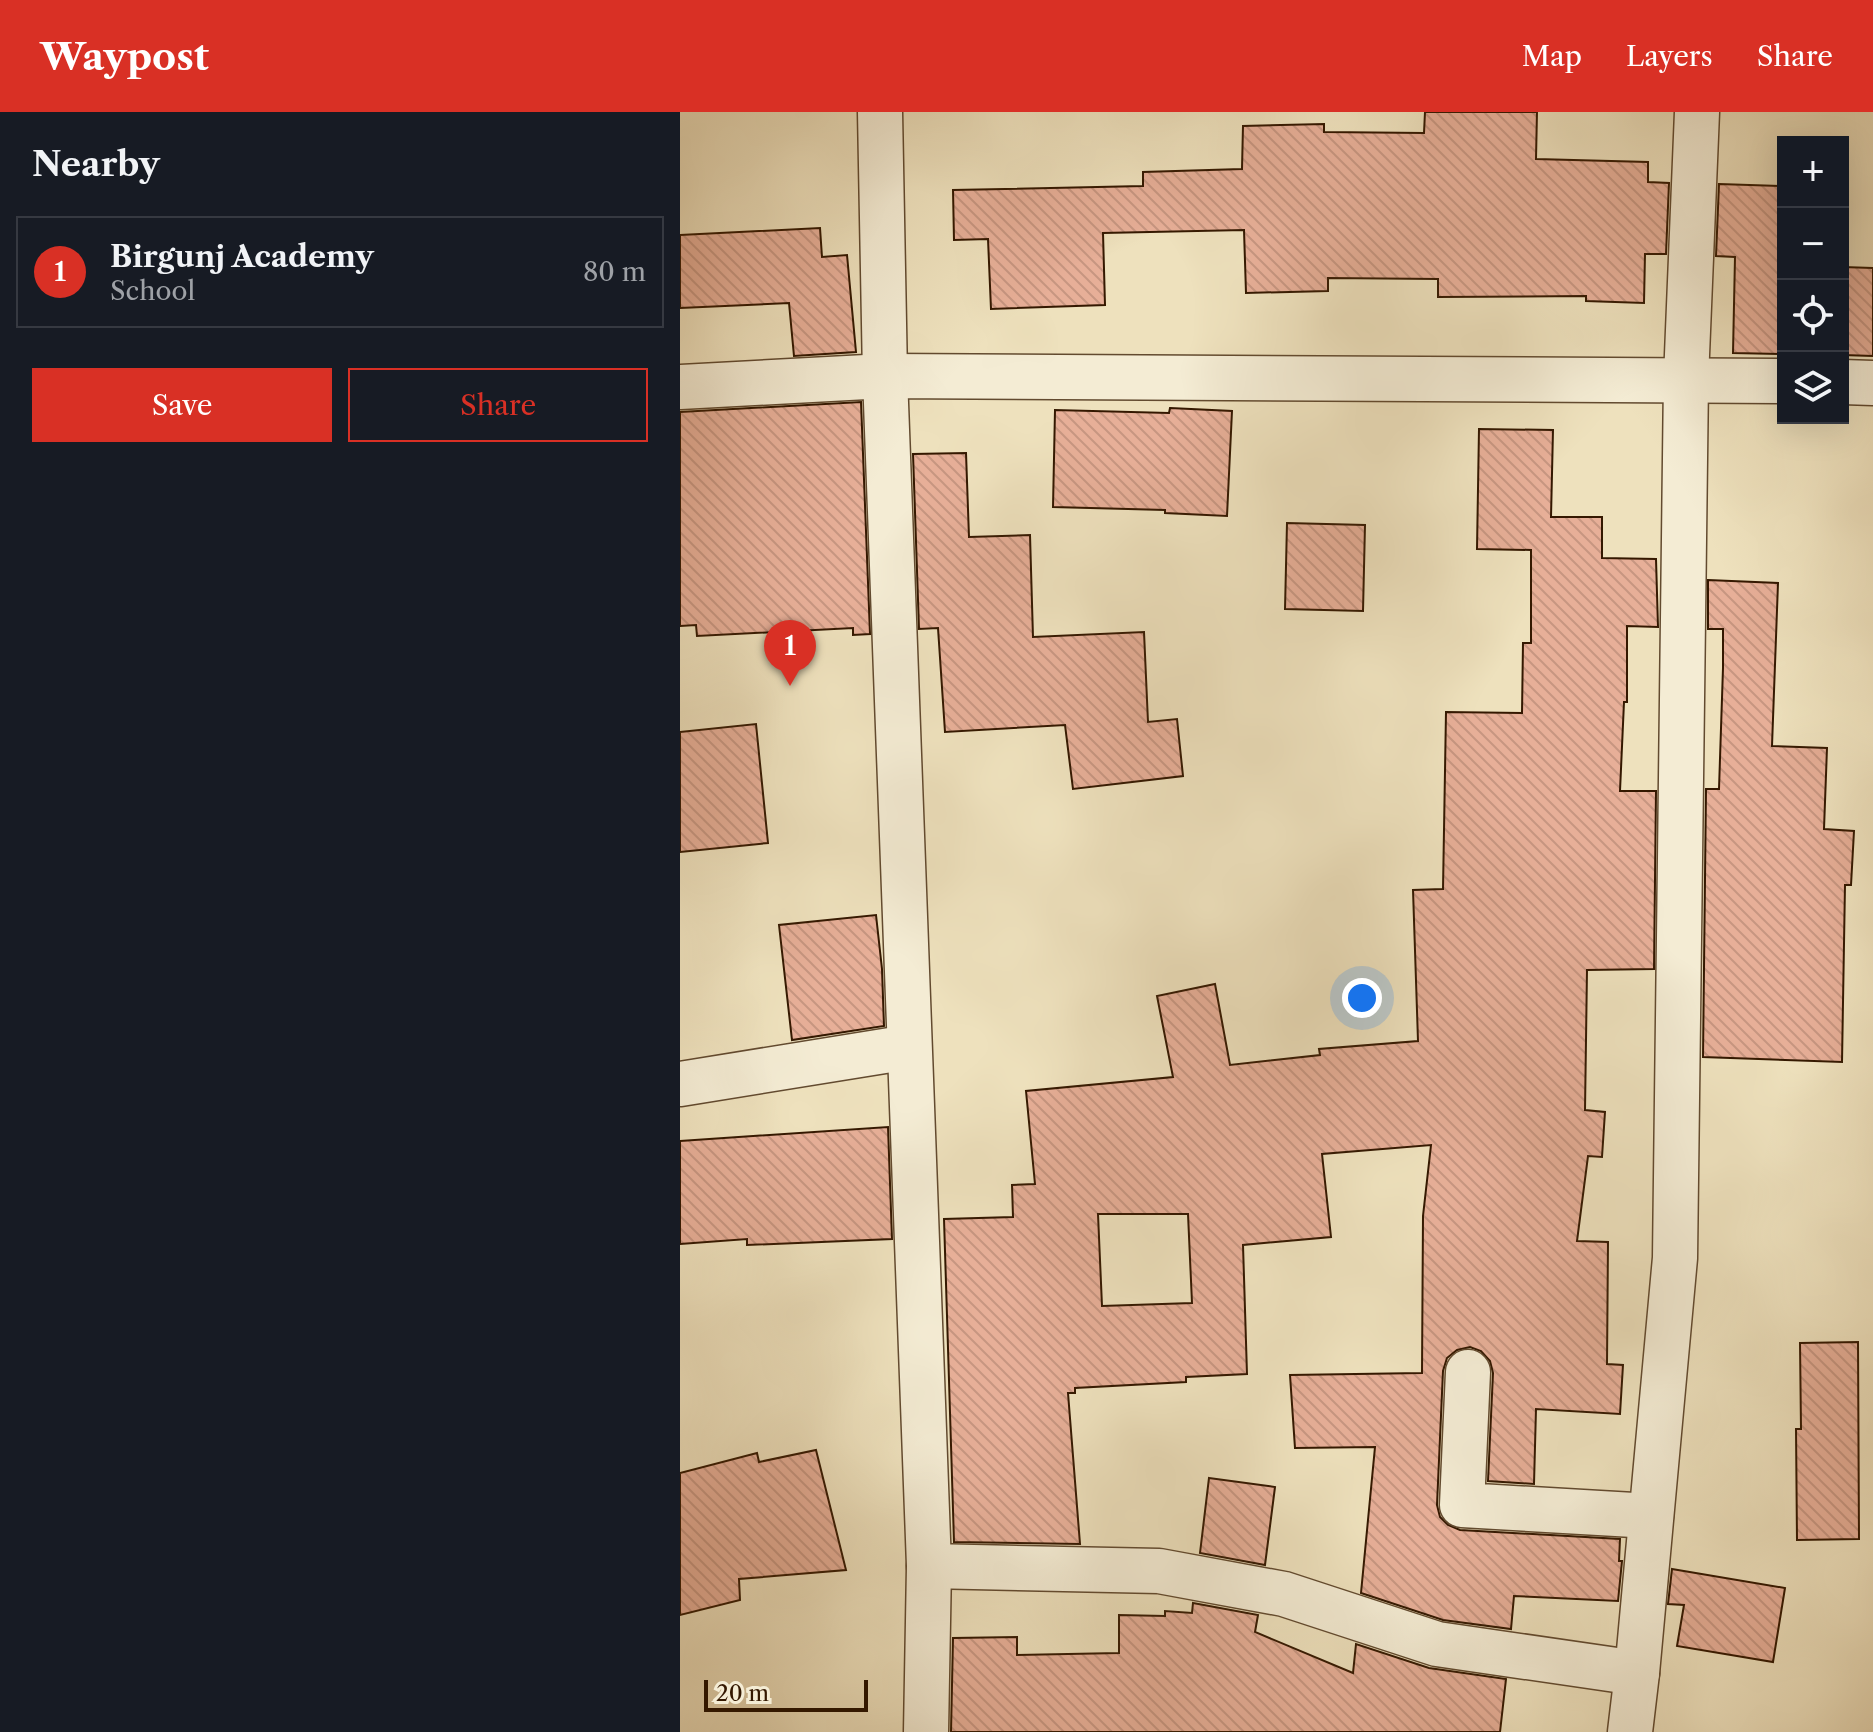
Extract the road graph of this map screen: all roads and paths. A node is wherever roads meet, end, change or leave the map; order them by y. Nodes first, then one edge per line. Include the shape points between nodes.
1 (880, 112) edge
2 (1697, 112) edge
3 (885, 376) junction
4 (1686, 379) junction
5 (1777, 381) edge
6 (1849, 382) edge
7 (1873, 383) edge
8 (680, 387) edge
9 (909, 1047) junction
10 (680, 1084) edge
11 (1468, 1372) dead end
12 (1651, 1516) junction
13 (929, 1566) junction
14 (1637, 1673) junction
15 (926, 1732) edge
16 (1630, 1732) edge

1 - 3 street
2 - 4 street
3 - 4 street
3 - 8 street
3 - 9 street
4 - 5 street
4 - 12 street via 1675,1258
6 - 7 street
9 - 10 street
9 - 13 street
11 - 12 street via 1462,1505
12 - 14 street
13 - 14 street via 1159,1571 1284,1594 1437,1644
13 - 15 street
14 - 16 street

